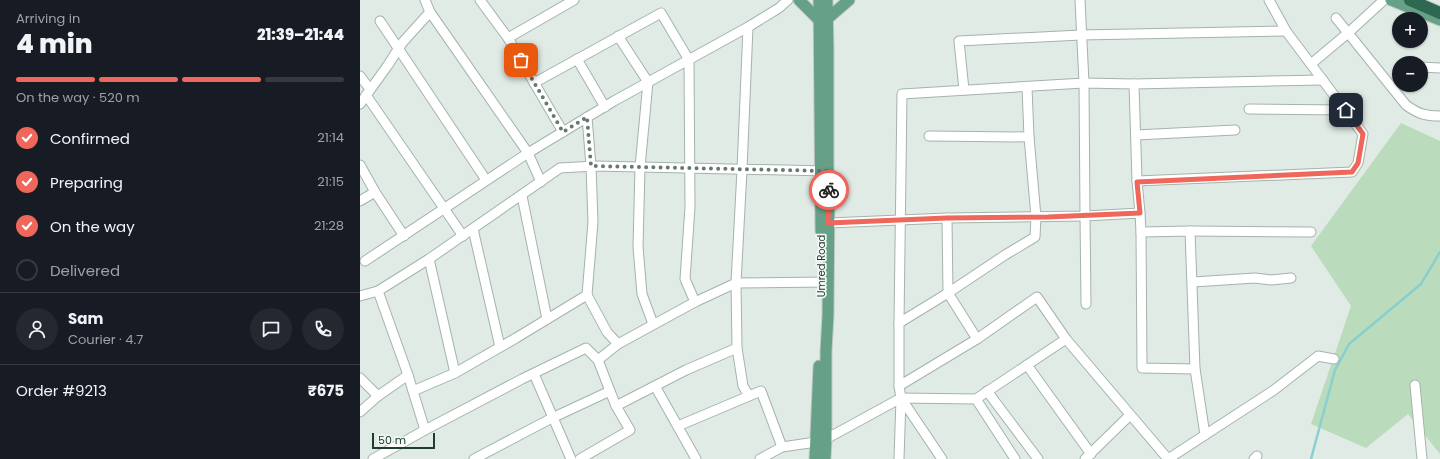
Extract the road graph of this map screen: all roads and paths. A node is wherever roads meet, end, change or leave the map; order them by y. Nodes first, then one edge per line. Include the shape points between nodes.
1 (425, 0) edge
2 (480, 0) edge
3 (574, 0) edge
4 (788, 0) edge
5 (799, 0) edge
6 (819, 0) edge
7 (827, 0) edge
8 (849, 0) edge
9 (1080, 0) edge
10 (1269, 0) edge
11 (1384, 0) edge
12 (1391, 0) edge
13 (1410, 0) edge
14 (430, 12) junction
15 (1440, 13) edge
16 (1336, 18) dead end
17 (823, 20) junction
18 (1440, 20) edge
19 (380, 21) dead end
20 (748, 27) junction
21 (1286, 31) junction
22 (1348, 33) junction
23 (1082, 35) junction
24 (618, 36) junction
25 (508, 38) junction
26 (398, 49) junction
27 (577, 59) junction
28 (688, 60) junction
29 (1311, 64) junction
30 (1428, 67) edge
31 (1440, 68) edge
32 (360, 76) edge
33 (1323, 80) junction
34 (648, 82) junction
35 (534, 83) junction
36 (1084, 83) junction
37 (1134, 84) junction
38 (1027, 87) junction
39 (964, 90) junction
40 (368, 92) junction
41 (360, 104) edge
42 (604, 107) junction
43 (1250, 109) dead end
44 (1346, 110) junction
45 (1440, 116) edge
46 (587, 117) junction
47 (1235, 130) dead end
48 (563, 132) junction
49 (1136, 135) junction
50 (929, 136) dead end
51 (1029, 137) junction
52 (528, 153) junction
53 (360, 165) edge
54 (591, 166) junction
55 (640, 167) junction
56 (690, 168) junction
57 (742, 170) junction
58 (824, 171) junction
59 (486, 180) junction
60 (541, 182) junction
61 (1137, 182) junction
62 (375, 192) junction
63 (522, 196) junction
64 (360, 201) edge
65 (444, 209) junction
66 (1140, 213) junction
67 (1085, 216) junction
68 (1036, 217) junction
69 (947, 218) junction
70 (900, 220) junction
71 (828, 223) junction
72 (473, 229) junction
73 (1190, 231) junction
74 (1141, 232) junction
75 (1310, 232) dead end
76 (404, 236) junction
77 (463, 236) junction
78 (429, 259) junction
79 (365, 261) dead end
80 (1291, 278) dead end
81 (825, 282) junction
82 (1193, 282) junction
83 (736, 283) junction
84 (378, 291) junction
85 (948, 293) junction
86 (587, 295) junction
87 (360, 296) edge
88 (695, 302) junction
89 (1086, 304) dead end
90 (547, 319) junction
91 (899, 323) junction
92 (654, 324) junction
93 (977, 339) junction
94 (1066, 339) junction
95 (618, 344) junction
96 (500, 347) junction
97 (737, 348) junction
98 (1334, 359) dead end
99 (598, 360) junction
100 (1027, 366) junction
101 (1195, 369) junction
102 (455, 373) junction
103 (534, 374) junction
104 (408, 375) junction
105 (360, 378) edge
106 (1415, 385) dead end
107 (655, 386) junction
108 (899, 386) junction
109 (413, 391) junction
110 (610, 391) junction
111 (987, 391) junction
112 (378, 396) junction
113 (748, 396) junction
114 (901, 398) junction
115 (976, 399) junction
116 (616, 406) junction
117 (360, 412) edge
118 (1130, 415) junction
119 (552, 418) junction
120 (678, 426) junction
121 (425, 430) junction
122 (1205, 435) junction
123 (821, 441) junction
124 (782, 447) junction
125 (1088, 456) edge
126 (373, 459) edge
127 (474, 459) edge
128 (571, 459) edge
129 (580, 459) edge
130 (696, 459) edge
131 (760, 459) edge
132 (816, 459) edge
133 (825, 459) edge
134 (899, 459) edge
135 (942, 459) edge
136 (1015, 459) edge
137 (1038, 459) edge
138 (1168, 459) edge
139 (1422, 459) edge

1 - 14 street
2 - 25 street
3 - 25 street
4 - 20 street
5 - 17 main road
6 - 17 main road, Umred Road
7 - 17 main road
8 - 17 main road
9 - 23 street
10 - 21 street
11 - 22 street
12 - 18 main road
13 - 15 highway
14 - 26 street
14 - 52 street
16 - 22 street
17 - 58 main road, Umred Road
19 - 26 street
20 - 28 street
20 - 57 street
21 - 23 street
21 - 29 street
22 - 29 street
22 - 45 street via 1406,105 1425,116
23 - 36 street
23 - 39 street via 959,41
24 - 27 street
24 - 28 street via 661,13
24 - 34 street
25 - 35 street
26 - 40 street
26 - 59 street
27 - 35 street
27 - 42 street
28 - 34 street
28 - 56 street
29 - 33 street
30 - 31 street
32 - 40 street
33 - 37 street
33 - 44 street
34 - 42 street
34 - 55 street
35 - 48 street
36 - 37 street
36 - 38 street
36 - 67 street
37 - 49 street
38 - 39 street
38 - 51 street
39 - 70 street via 902,94
40 - 41 street
40 - 65 street
42 - 46 street
43 - 44 street
44 - 61 street via 1363,134 1358,163 1352,172
46 - 48 street
46 - 54 street
47 - 49 street
48 - 52 street
49 - 61 street
50 - 51 street
51 - 68 street
52 - 59 street
52 - 60 street
53 - 62 street
54 - 55 street
54 - 60 street via 560,168
54 - 86 street via 593,222
55 - 56 street
55 - 92 street via 638,246 642,294
56 - 57 street
56 - 88 street via 685,279
57 - 58 street
57 - 83 street
58 - 71 main road via 829,194
58 - 81 main road, Umred Road
59 - 65 street
60 - 63 street
61 - 66 street
62 - 64 street
62 - 76 street
63 - 72 street
63 - 90 street
65 - 76 street
65 - 77 street
66 - 67 street
66 - 74 street
67 - 68 street
67 - 89 street
68 - 69 street
68 - 85 street via 1034,237
69 - 70 street
69 - 85 street
70 - 71 street
70 - 91 street
71 - 81 main road
72 - 77 street
72 - 96 street
73 - 74 street
73 - 75 street
73 - 82 street
74 - 101 street via 1142,368
76 - 79 street
77 - 78 street
78 - 84 street
78 - 102 street
80 - 82 street
81 - 83 street
81 - 123 main road, Umred Road
82 - 101 street
83 - 88 street
83 - 97 street
84 - 87 street
84 - 104 street
85 - 91 street
85 - 93 street
86 - 90 street
86 - 95 street via 607,332
88 - 92 street
90 - 96 street
91 - 108 street
92 - 95 street
93 - 94 street via 1037,298
93 - 108 street
94 - 100 street
94 - 118 street
95 - 99 street
96 - 102 street
97 - 107 street
97 - 113 street via 743,386
98 - 122 street via 1318,356 1274,390
99 - 103 street via 586,348
99 - 110 street
100 - 111 street
100 - 125 street
101 - 122 street
102 - 109 street
103 - 119 street
103 - 121 street
104 - 109 street
104 - 112 street
105 - 112 street
106 - 139 street
107 - 116 street
107 - 120 street
108 - 114 street
109 - 121 street
110 - 116 street
110 - 119 street
111 - 115 street
111 - 137 street
112 - 117 street
113 - 120 street
113 - 124 street via 761,391
114 - 115 street
114 - 123 street
114 - 134 street
114 - 135 street
115 - 136 street
116 - 129 street via 630,430
118 - 125 street
118 - 138 street
119 - 127 street
119 - 128 street
120 - 130 street
121 - 126 street
122 - 138 street
123 - 124 street
123 - 132 main road, Umred Road
123 - 133 main road
124 - 131 street

